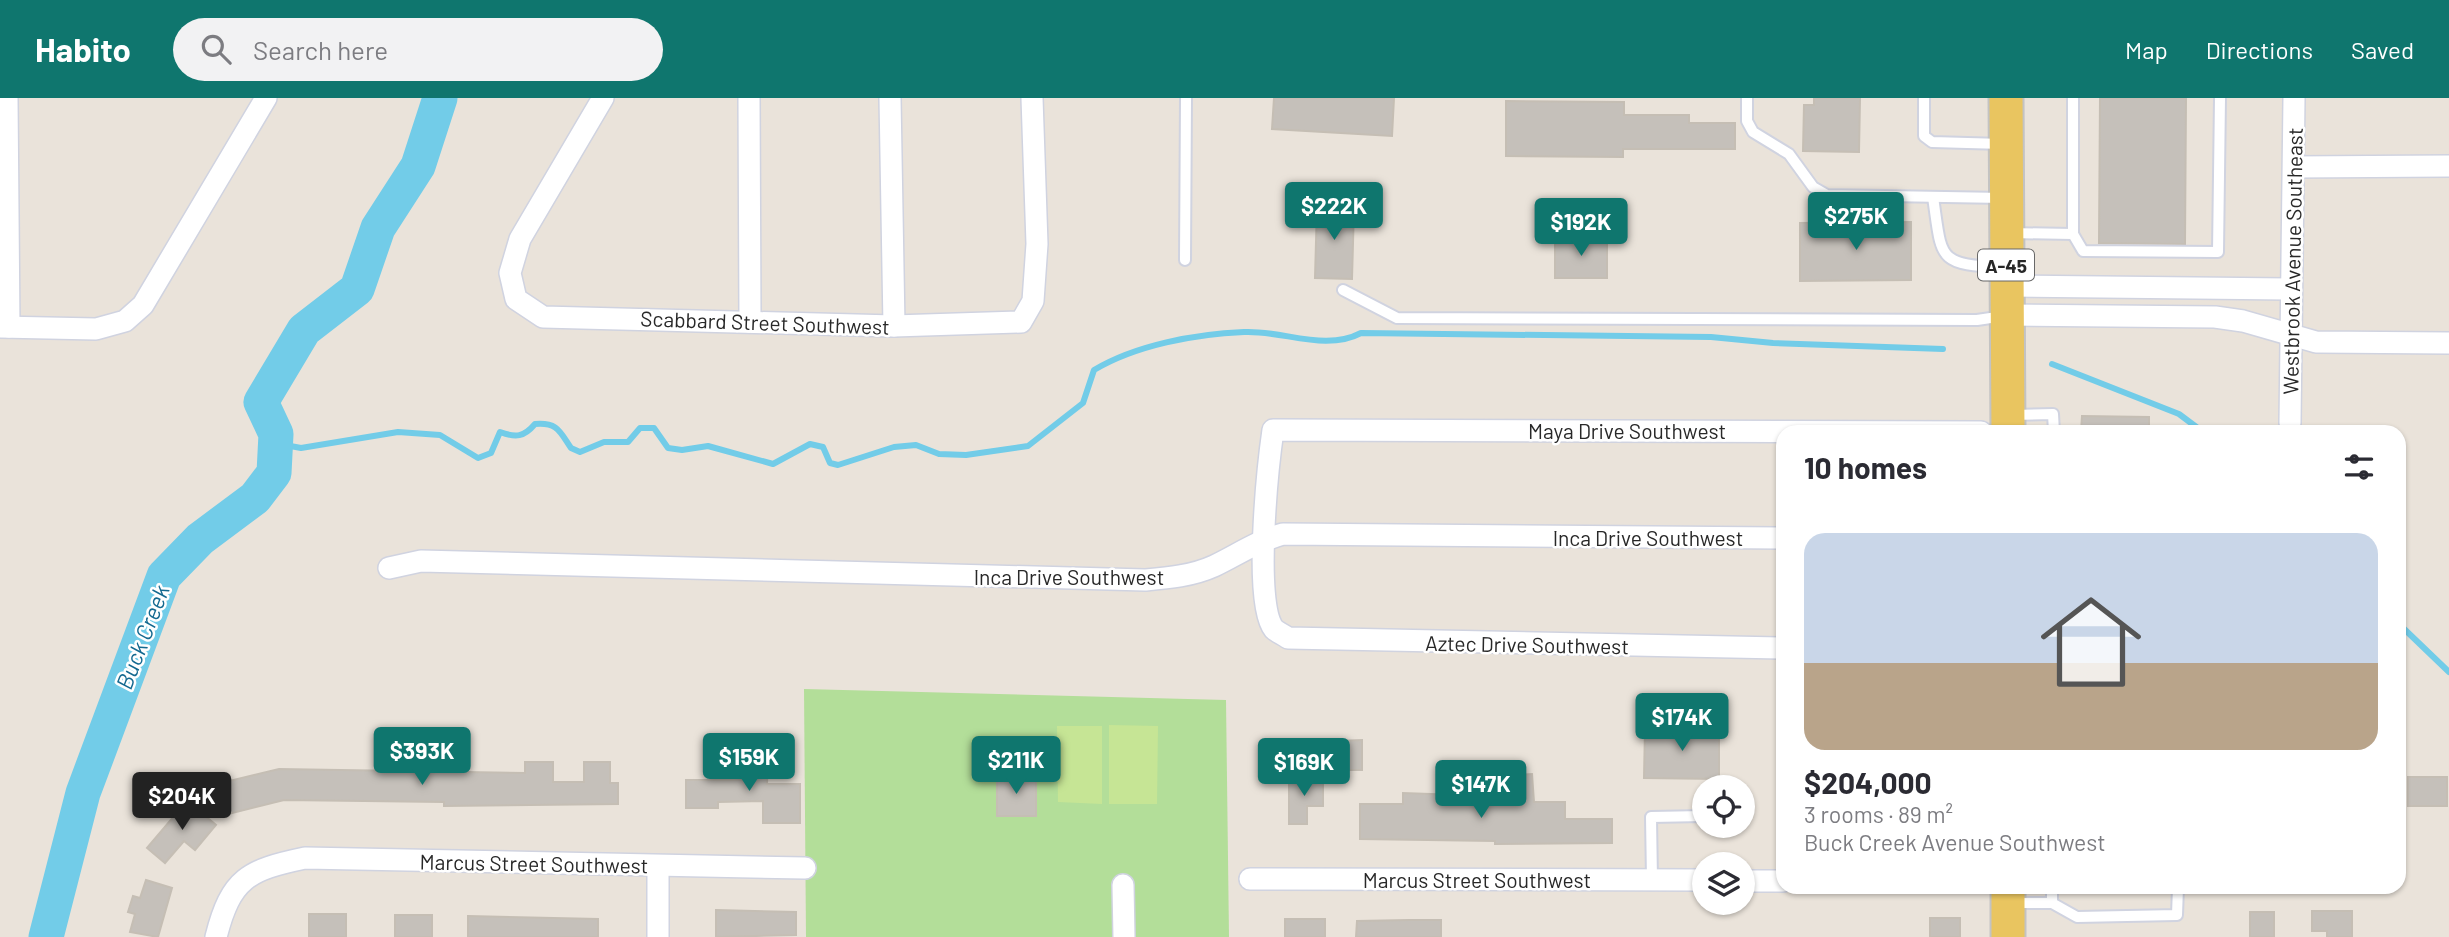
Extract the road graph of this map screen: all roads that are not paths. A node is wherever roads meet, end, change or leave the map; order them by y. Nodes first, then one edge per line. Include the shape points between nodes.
1 (7, 98) edge
2 (266, 98) edge
3 (603, 98) edge
4 (749, 98) edge
5 (890, 98) edge
6 (1032, 98) edge
7 (1186, 98) edge
8 (1747, 98) edge
9 (1924, 98) edge
10 (2006, 98) edge
11 (2073, 98) edge
12 (2220, 98) edge
13 (2294, 98) edge
14 (2006, 144) junction
15 (2449, 166) edge
16 (2294, 167) junction
17 (1933, 197) junction
18 (2007, 198) junction
19 (2006, 233) junction
20 (2073, 234) junction
21 (1185, 260) dead end
22 (2007, 289) junction
23 (2291, 289) junction
24 (1343, 290) dead end
25 (750, 321) junction
26 (894, 326) junction
27 (5, 327) edge
28 (2290, 336) junction
29 (2449, 343) edge
30 (2290, 423) dead end
31 (1999, 425) edge
32 (2007, 425) edge
33 (2054, 425) edge
34 (1776, 427) edge
35 (1776, 538) edge
36 (1265, 540) junction
37 (389, 568) dead end
38 (1776, 648) edge
39 (1692, 816) edge
40 (658, 866) junction
41 (806, 868) dead end
42 (1250, 879) dead end
43 (1651, 880) junction
44 (1692, 880) edge
45 (1755, 881) edge
46 (1776, 881) edge
47 (1123, 885) dead end
48 (2052, 894) edge
49 (2178, 894) edge
50 (2008, 895) edge
51 (2052, 903) junction
52 (216, 937) edge
53 (658, 937) edge
54 (1124, 937) edge
55 (2008, 937) edge

1 - 27 street
2 - 27 street via 143,305 125,321 96,329
3 - 25 street, Scabbard Street Southwest via 520,239 510,273 516,299 543,317
4 - 25 street
5 - 26 street
6 - 26 street, Scabbard Street Southwest via 1037,244 1033,301 1021,322
7 - 21 lane
8 - 17 lane via 1747,121 1753,132 1789,154 1813,187 1827,195
9 - 14 lane via 1924,136 1932,142
10 - 14 main road, A-45
11 - 20 lane
12 - 20 lane via 2218,252 2083,251
13 - 16 street, Westbrook Avenue Southeast
14 - 18 main road, A-45
15 - 16 street
16 - 23 street, Westbrook Avenue Southeast
17 - 18 lane
17 - 22 lane via 1940,248 1947,257
18 - 19 main road, A-45
19 - 20 lane
19 - 22 main road, A-45
22 - 23 street
22 - 24 lane via 1977,320 1397,318
22 - 28 street via 2231,318
22 - 31 main road, A-45
23 - 28 street, Westbrook Avenue Southeast
25 - 26 street, Scabbard Street Southwest
28 - 29 street via 2316,342
28 - 30 street, Westbrook Avenue Southeast
32 - 33 lane via 2053,414
34 - 36 street, Maya Drive Southwest via 1273,430
35 - 36 street, Inca Drive Southwest via 1283,534
36 - 37 street, Inca Drive Southwest via 1211,567 1145,580 421,561
36 - 38 street, Aztec Drive Southwest via 1266,607 1273,628 1288,638
39 - 43 lane via 1651,817
40 - 41 street, Marcus Street Southwest
40 - 52 street, Marcus Street Southwest via 305,858 263,867 234,888
40 - 53 street
42 - 43 street, Marcus Street Southwest
43 - 44 street, Marcus Street Southwest
45 - 46 street
47 - 54 street
48 - 51 lane
49 - 51 lane via 2177,915 2077,918
50 - 51 lane
50 - 55 main road

